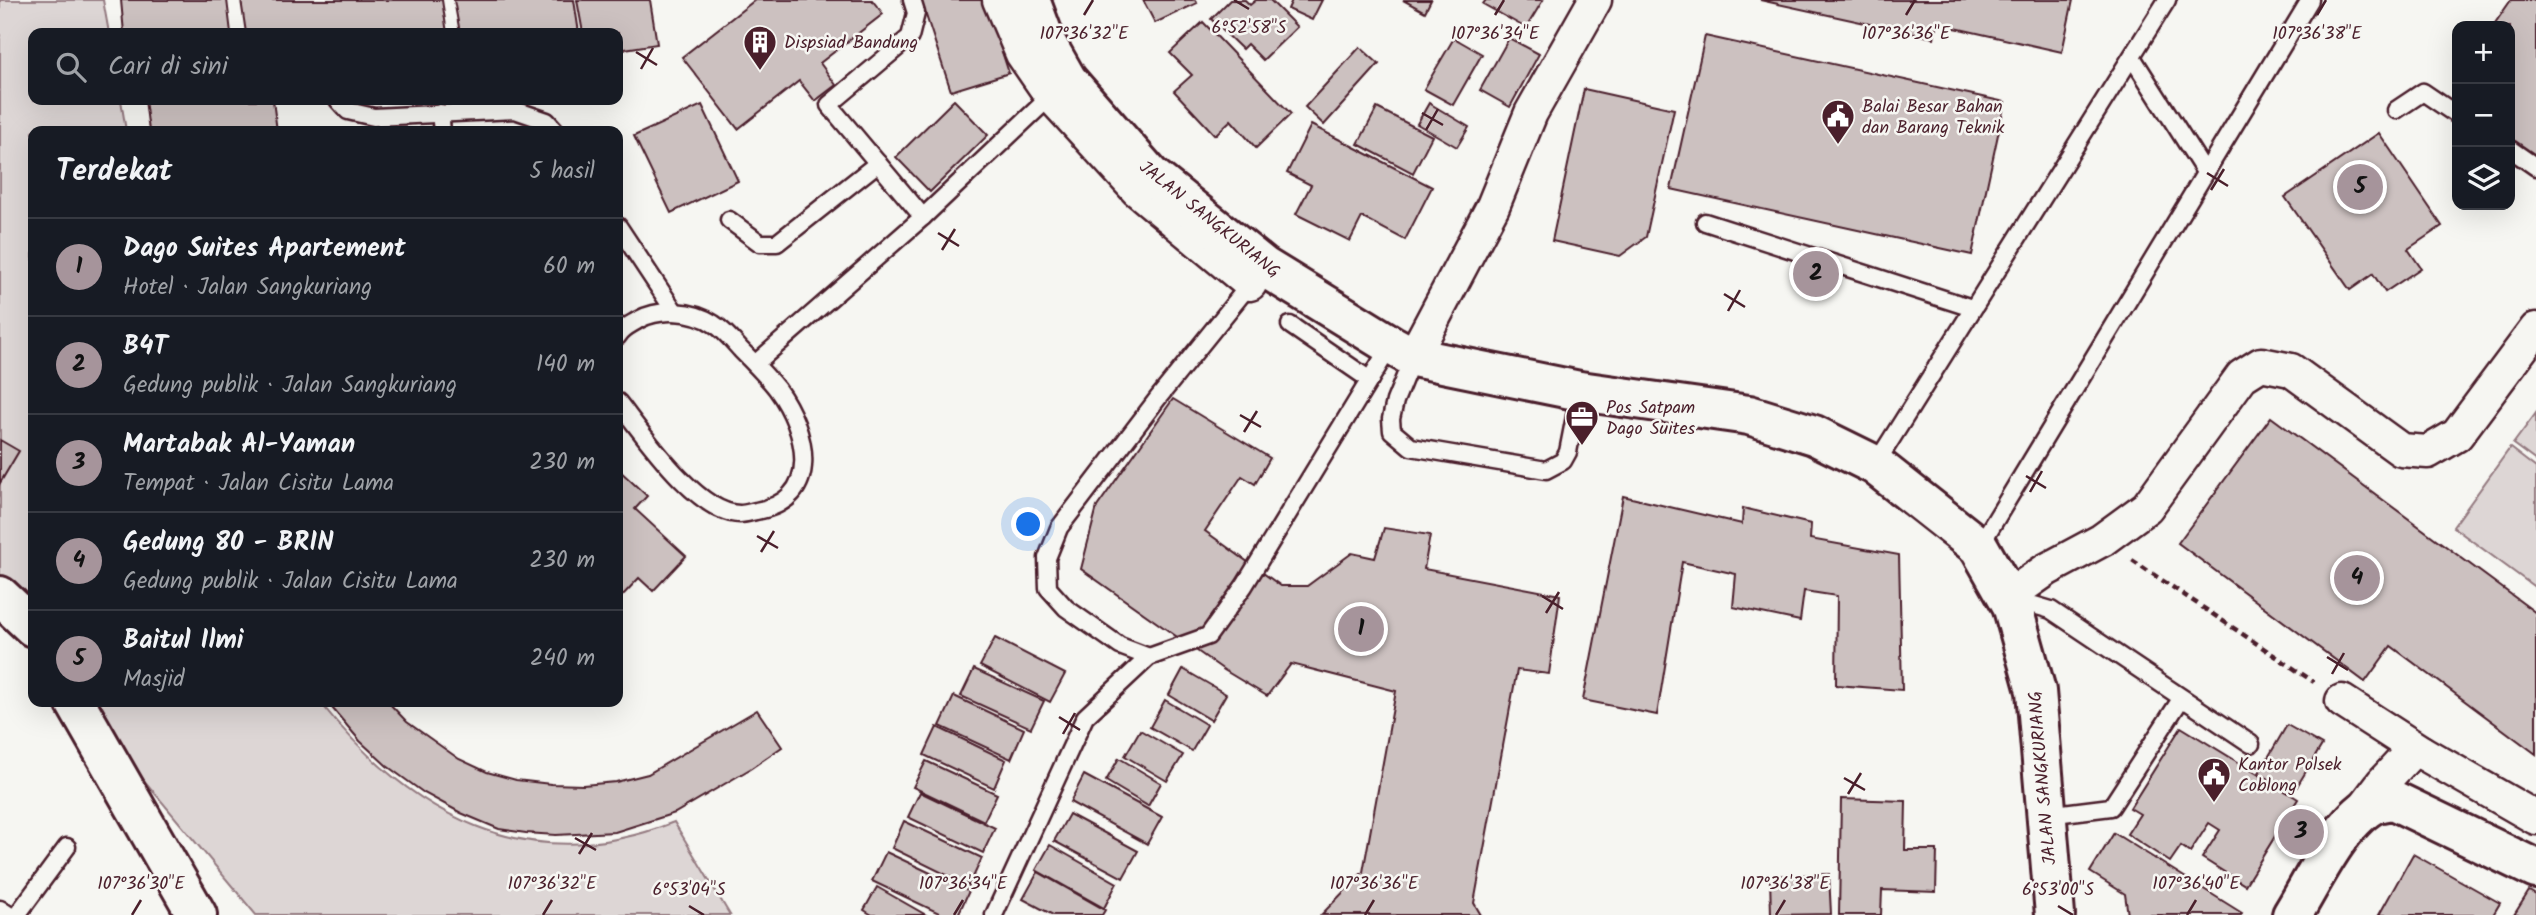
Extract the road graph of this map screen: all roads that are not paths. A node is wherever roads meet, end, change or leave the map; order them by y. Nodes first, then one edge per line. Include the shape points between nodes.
1 (912, 0) edge
2 (999, 0) edge
3 (1030, 0) edge
4 (1595, 0) edge
5 (2166, 0) edge
6 (2310, 0) edge
7 (2132, 57) junction
8 (1059, 88) junction
9 (343, 105) edge
10 (2396, 110) dead end
11 (2452, 112) edge
12 (440, 113) junction
13 (441, 126) edge
14 (552, 126) edge
15 (2515, 152) edge
16 (878, 163) junction
17 (2536, 167) edge
18 (2205, 172) junction
19 (923, 217) junction
20 (729, 219) dead end
21 (1705, 222) dead end
22 (623, 234) edge
23 (1257, 275) junction
24 (1972, 308) junction
25 (675, 312) junction
26 (1290, 326) dead end
27 (623, 329) edge
28 (2536, 329) edge
29 (1402, 351) junction
30 (755, 364) junction
31 (1370, 380) junction
32 (1580, 391) junction
33 (623, 408) edge
34 (1875, 465) junction
35 (1979, 547) junction
36 (0, 596) edge
37 (2010, 600) junction
38 (28, 622) edge
39 (1149, 657) junction
40 (2181, 699) junction
41 (2342, 701) road end
42 (78, 707) edge
43 (2251, 744) dead end
44 (2421, 752) junction
45 (2046, 815) junction
46 (2358, 815) junction
47 (2536, 818) edge
48 (67, 847) dead end
49 (2536, 869) edge
50 (0, 909) edge
51 (9, 915) edge
52 (17, 915) edge
53 (197, 915) edge
54 (994, 915) edge
55 (2055, 915) edge
56 (2292, 915) edge

1 - 16 lane via 916,13 910,37 829,105
2 - 8 street via 1022,54
3 - 8 street, JALAN SANGKURIANG
4 - 29 street via 1531,113 1493,206
5 - 7 lane
6 - 18 lane
7 - 18 lane
7 - 24 lane
8 - 19 lane
8 - 23 street, JALAN SANGKURIANG
9 - 12 lane via 348,111 374,117
10 - 11 lane via 2423,92
12 - 13 lane
12 - 14 lane via 515,110
15 - 17 lane
16 - 19 lane
16 - 20 lane via 777,243 760,243
18 - 35 lane
19 - 30 lane
21 - 24 lane
22 - 25 lane
23 - 29 street, JALAN SANGKURIANG
23 - 39 lane via 1059,528 1047,558 1048,588 1066,608 1120,646
24 - 34 lane
25 - 27 lane via 647,316
25 - 30 lane via 715,324
26 - 31 lane
28 - 37 street via 2457,435 2428,452 2401,450 2291,370 2261,364 2242,376 2147,507 2102,540 2046,570
29 - 31 lane
29 - 32 street, JALAN SANGKURIANG
29 - 32 lane via 1392,431 1411,447 1546,470 1563,461 1568,452
30 - 33 lane via 778,391 804,448 803,474 794,492 764,510 740,514 701,498
31 - 39 lane via 1244,586 1208,636
32 - 34 street, JALAN SANGKURIANG via 1749,415 1814,435
34 - 35 street, JALAN SANGKURIANG
35 - 37 street, JALAN SANGKURIANG
36 - 38 street
37 - 40 lane via 2051,610
37 - 45 street, JALAN SANGKURIANG via 2036,691
39 - 54 lane via 1085,717
40 - 43 lane
40 - 45 lane via 2111,807
41 - 44 street
42 - 53 street
44 - 46 street via 2411,752
44 - 47 street
45 - 55 street, JALAN SANGKURIANG
46 - 49 street via 2374,804 2393,800
46 - 56 street
48 - 52 lane
50 - 51 lane

